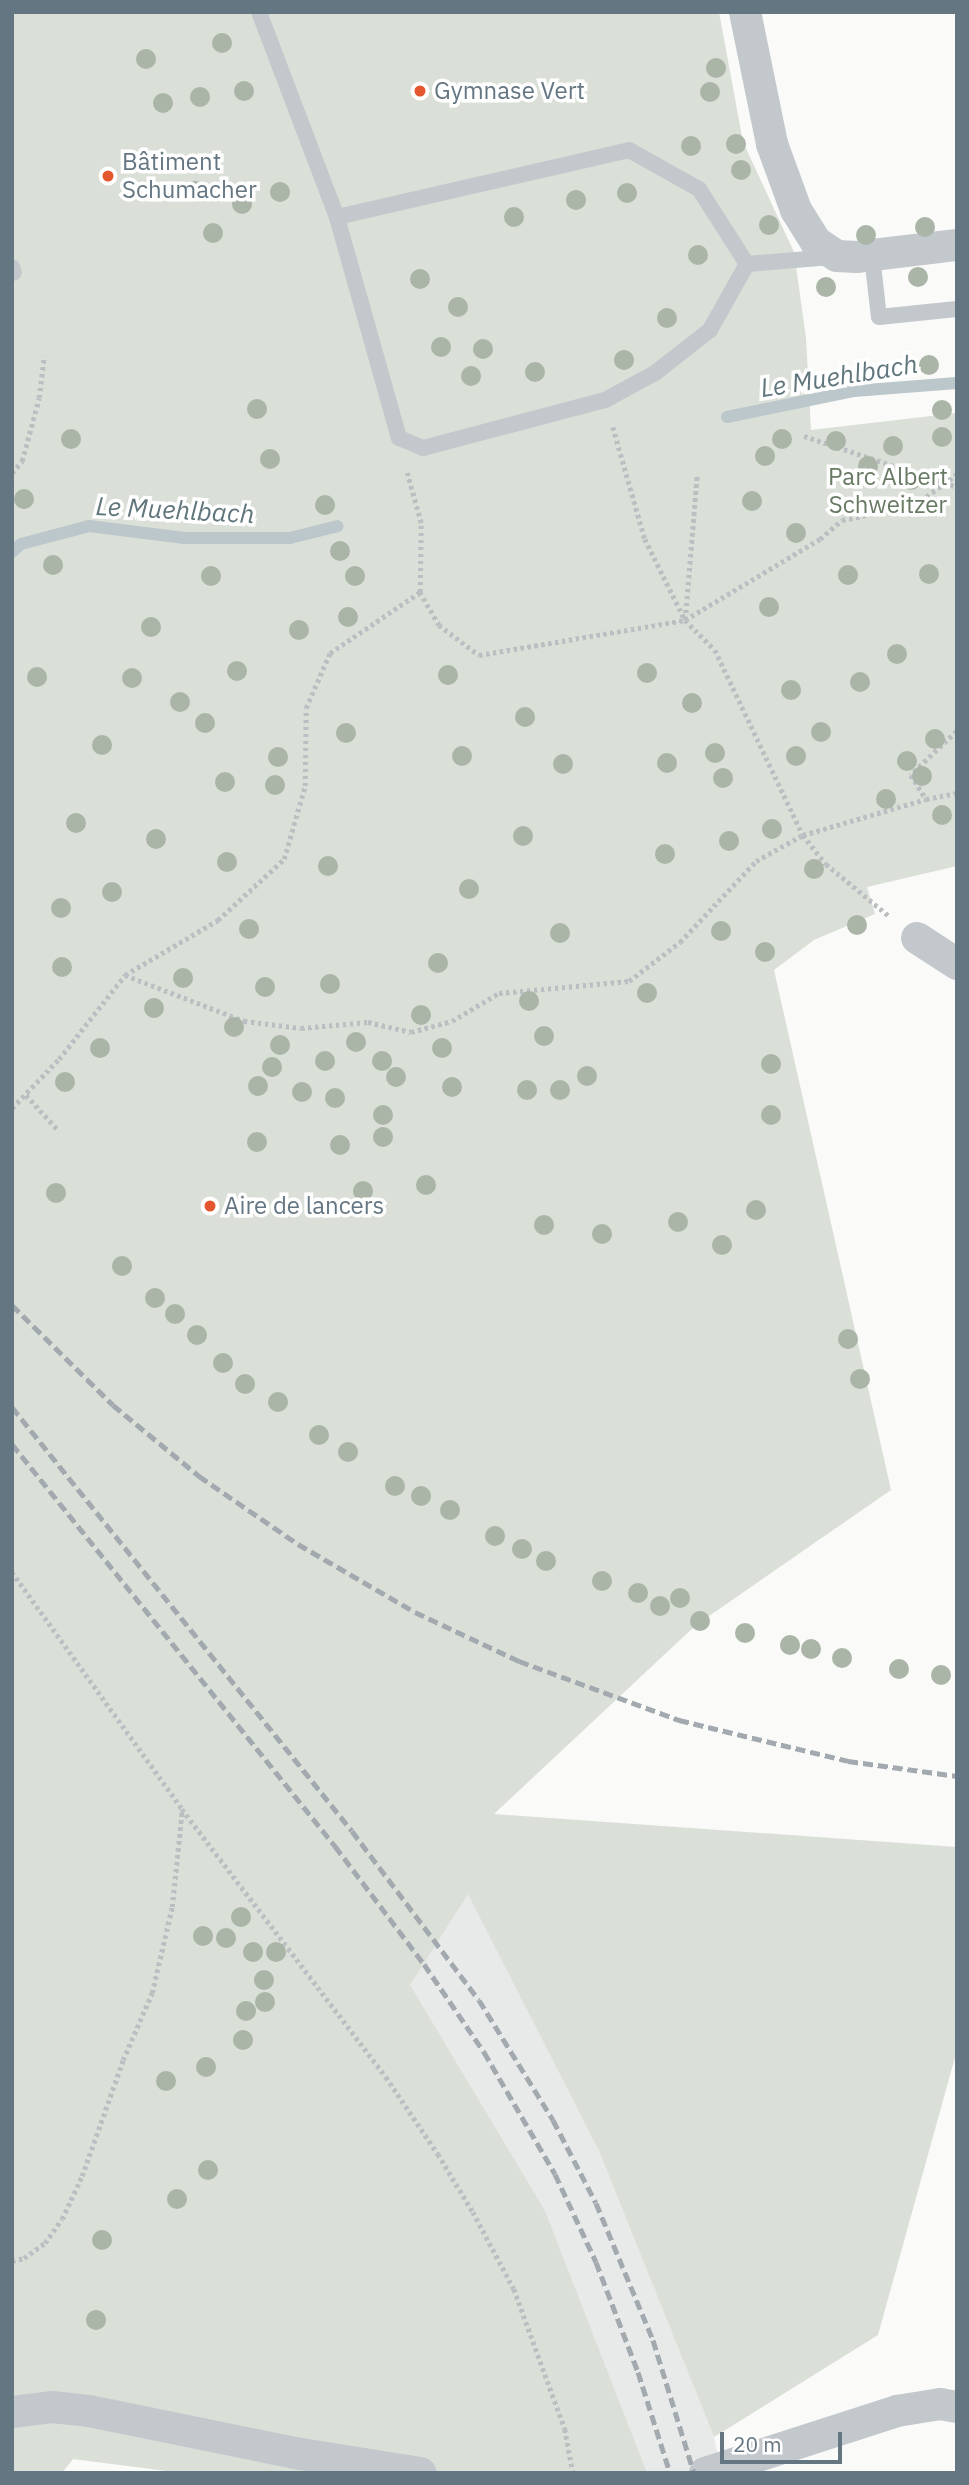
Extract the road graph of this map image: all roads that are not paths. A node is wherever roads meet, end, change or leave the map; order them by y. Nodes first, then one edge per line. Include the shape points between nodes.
1 (259, 12) edge
2 (745, 12) edge
3 (337, 217) junction
4 (957, 245) edge
5 (837, 256) junction
6 (872, 256) junction
7 (747, 264) junction
8 (957, 309) edge
9 (917, 938) road end
10 (957, 964) edge
11 (957, 2407) edge
12 (12, 2412) edge
13 (421, 2473) edge
14 (705, 2473) edge

1 - 3 lane
2 - 5 street via 772,144 791,197 816,242
3 - 7 lane via 629,150 699,189
3 - 7 lane via 399,438 423,448 605,400 655,373 710,330
4 - 6 street
5 - 6 street
5 - 7 lane
6 - 8 lane via 879,317
9 - 10 street
11 - 14 street via 940,2404 897,2411
12 - 13 street via 52,2407 89,2411

